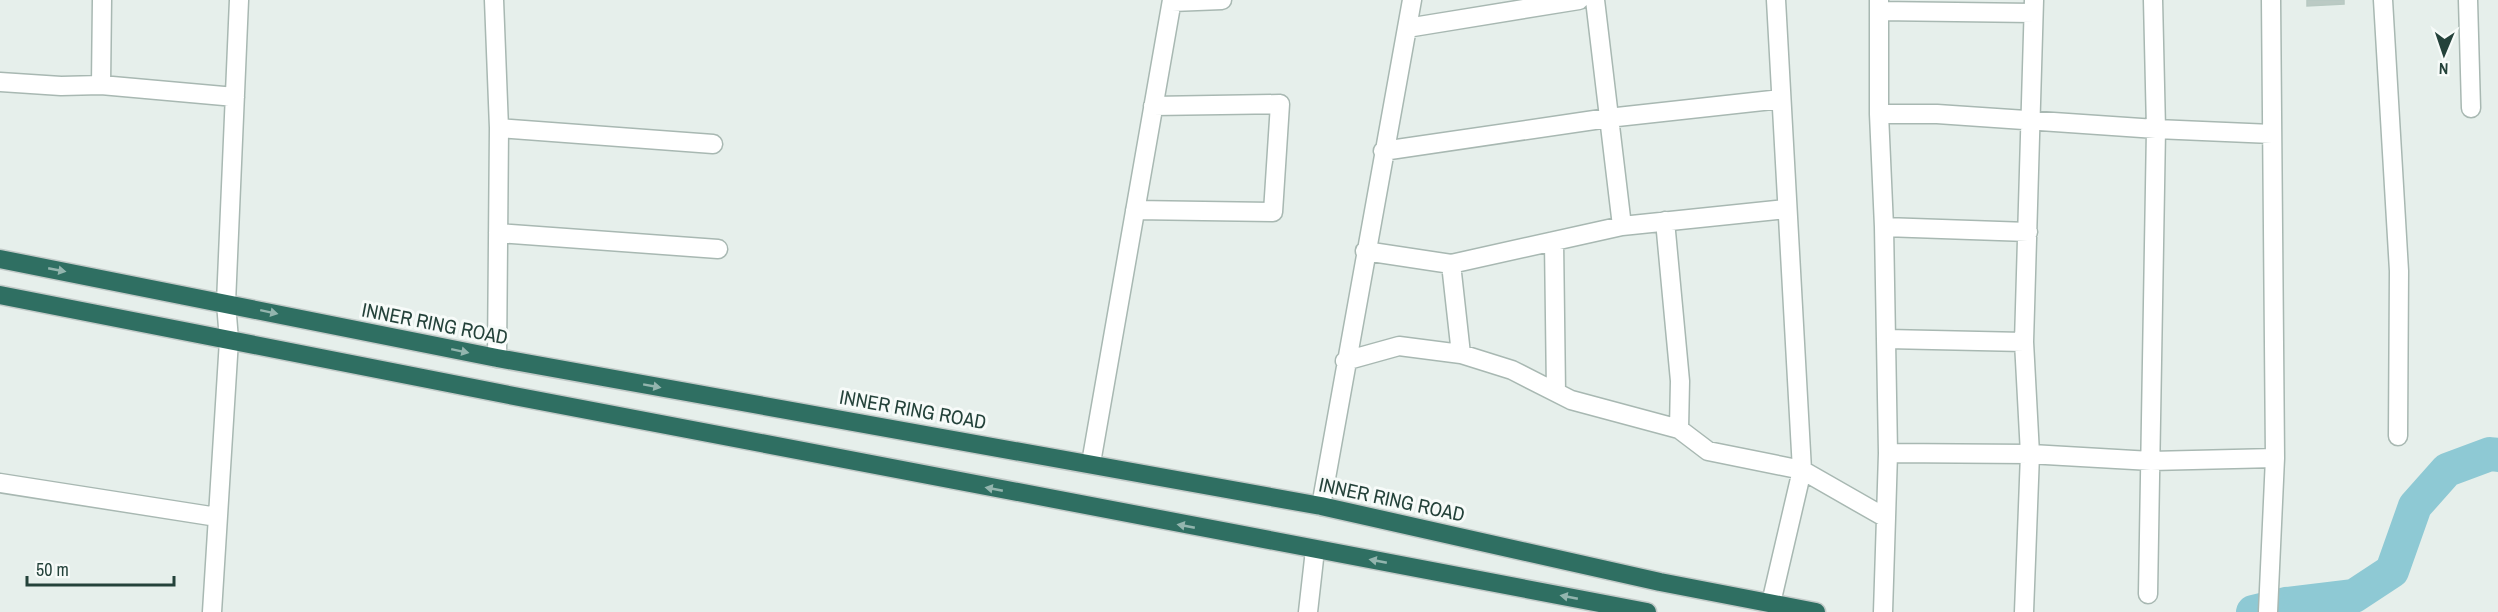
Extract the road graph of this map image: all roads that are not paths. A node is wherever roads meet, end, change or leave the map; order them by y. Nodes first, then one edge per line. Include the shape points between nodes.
1 (102, 0) edge
2 (239, 0) edge
3 (494, 0) edge
4 (1222, 0) edge
5 (1412, 0) edge
6 (1578, 0) edge
7 (1595, 0) edge
8 (1776, 0) edge
9 (2153, 0) edge
10 (2271, 0) edge
11 (2383, 0) edge
12 (2468, 0) edge
13 (1172, 1) edge
14 (1879, 5) edge
15 (2033, 7) edge
16 (1407, 28) junction
17 (0, 82) edge
18 (101, 85) junction
19 (235, 97) junction
20 (1781, 99) junction
21 (1153, 106) junction
22 (2471, 108) dead end
23 (1879, 114) junction
24 (1608, 118) junction
25 (2031, 122) junction
26 (499, 128) junction
27 (2156, 129) junction
28 (2272, 134) junction
29 (713, 144) dead end
30 (1383, 151) junction
31 (1786, 209) junction
32 (1135, 210) junction
33 (1665, 221) junction
34 (1622, 226) junction
35 (1884, 227) junction
36 (2028, 232) junction
37 (498, 233) junction
38 (1554, 241) junction
39 (718, 249) dead end
40 (1365, 251) junction
41 (0, 259) edge
42 (1451, 264) junction
43 (0, 295) edge
44 (226, 303) junction
45 (1887, 339) junction
46 (229, 340) junction
47 (2024, 342) junction
48 (1461, 354) junction
49 (497, 358) junction
50 (1346, 361) junction
51 (1556, 392) junction
52 (1679, 429) junction
53 (2398, 436) dead end
54 (1888, 453) junction
55 (2030, 454) junction
56 (2275, 458) junction
57 (2151, 461) junction
58 (1091, 463) junction
59 (1802, 470) junction
60 (0, 483) edge
61 (1321, 506) junction
62 (217, 517) junction
63 (1886, 519) junction
64 (1316, 550) junction
65 (2148, 594) dead end
66 (1771, 603) junction
67 (212, 612) edge
68 (1308, 612) edge
69 (1647, 612) edge
70 (1816, 612) edge
71 (1883, 612) edge
72 (2024, 612) edge
73 (2268, 612) edge

1 - 18 street
2 - 19 street
3 - 26 street
4 - 13 street
5 - 16 street
6 - 16 street
7 - 24 street
8 - 20 street
9 - 27 street
10 - 28 street
11 - 53 street via 2399,271
12 - 22 street
13 - 21 street
14 - 15 street
14 - 23 street
15 - 25 street
16 - 30 street
17 - 18 street
18 - 19 street
19 - 44 street
20 - 24 street
20 - 31 street
21 - 32 street
21 - 32 street via 1280,104 1274,212
23 - 25 street via 1937,114
23 - 35 street
24 - 30 street
24 - 34 street
25 - 27 street
25 - 36 street
26 - 29 street
26 - 37 street
27 - 28 street
27 - 57 street
28 - 56 street
30 - 40 street
31 - 33 street
31 - 59 street
32 - 58 street
33 - 34 street
33 - 52 street via 1680,381
34 - 38 street
35 - 36 street
35 - 45 street
36 - 47 street
37 - 39 street
37 - 49 street
38 - 42 street
38 - 51 street
40 - 42 street
40 - 50 street
41 -> 44 highway, INNER RING ROAD
42 - 48 street
43 - 46 highway
44 - 46 street
44 -> 49 highway, INNER RING ROAD
45 - 47 street
45 - 54 street
46 - 62 street
64 -> 46 highway
47 - 55 street
48 - 50 street via 1399,346
48 - 51 street via 1512,370
49 -> 58 highway, INNER RING ROAD
50 - 61 street
51 - 52 street via 1571,400
52 - 59 street via 1708,451
54 - 55 street
54 - 63 street
55 - 57 street
55 - 72 street
56 - 57 street
56 - 73 street
57 - 65 street
58 - 61 highway, INNER RING ROAD
59 - 63 street
59 - 66 street
60 - 62 street
61 - 66 highway, INNER RING ROAD
62 - 67 street
63 - 71 street
64 - 68 street
69 -> 64 highway
66 - 70 highway, INNER RING ROAD

